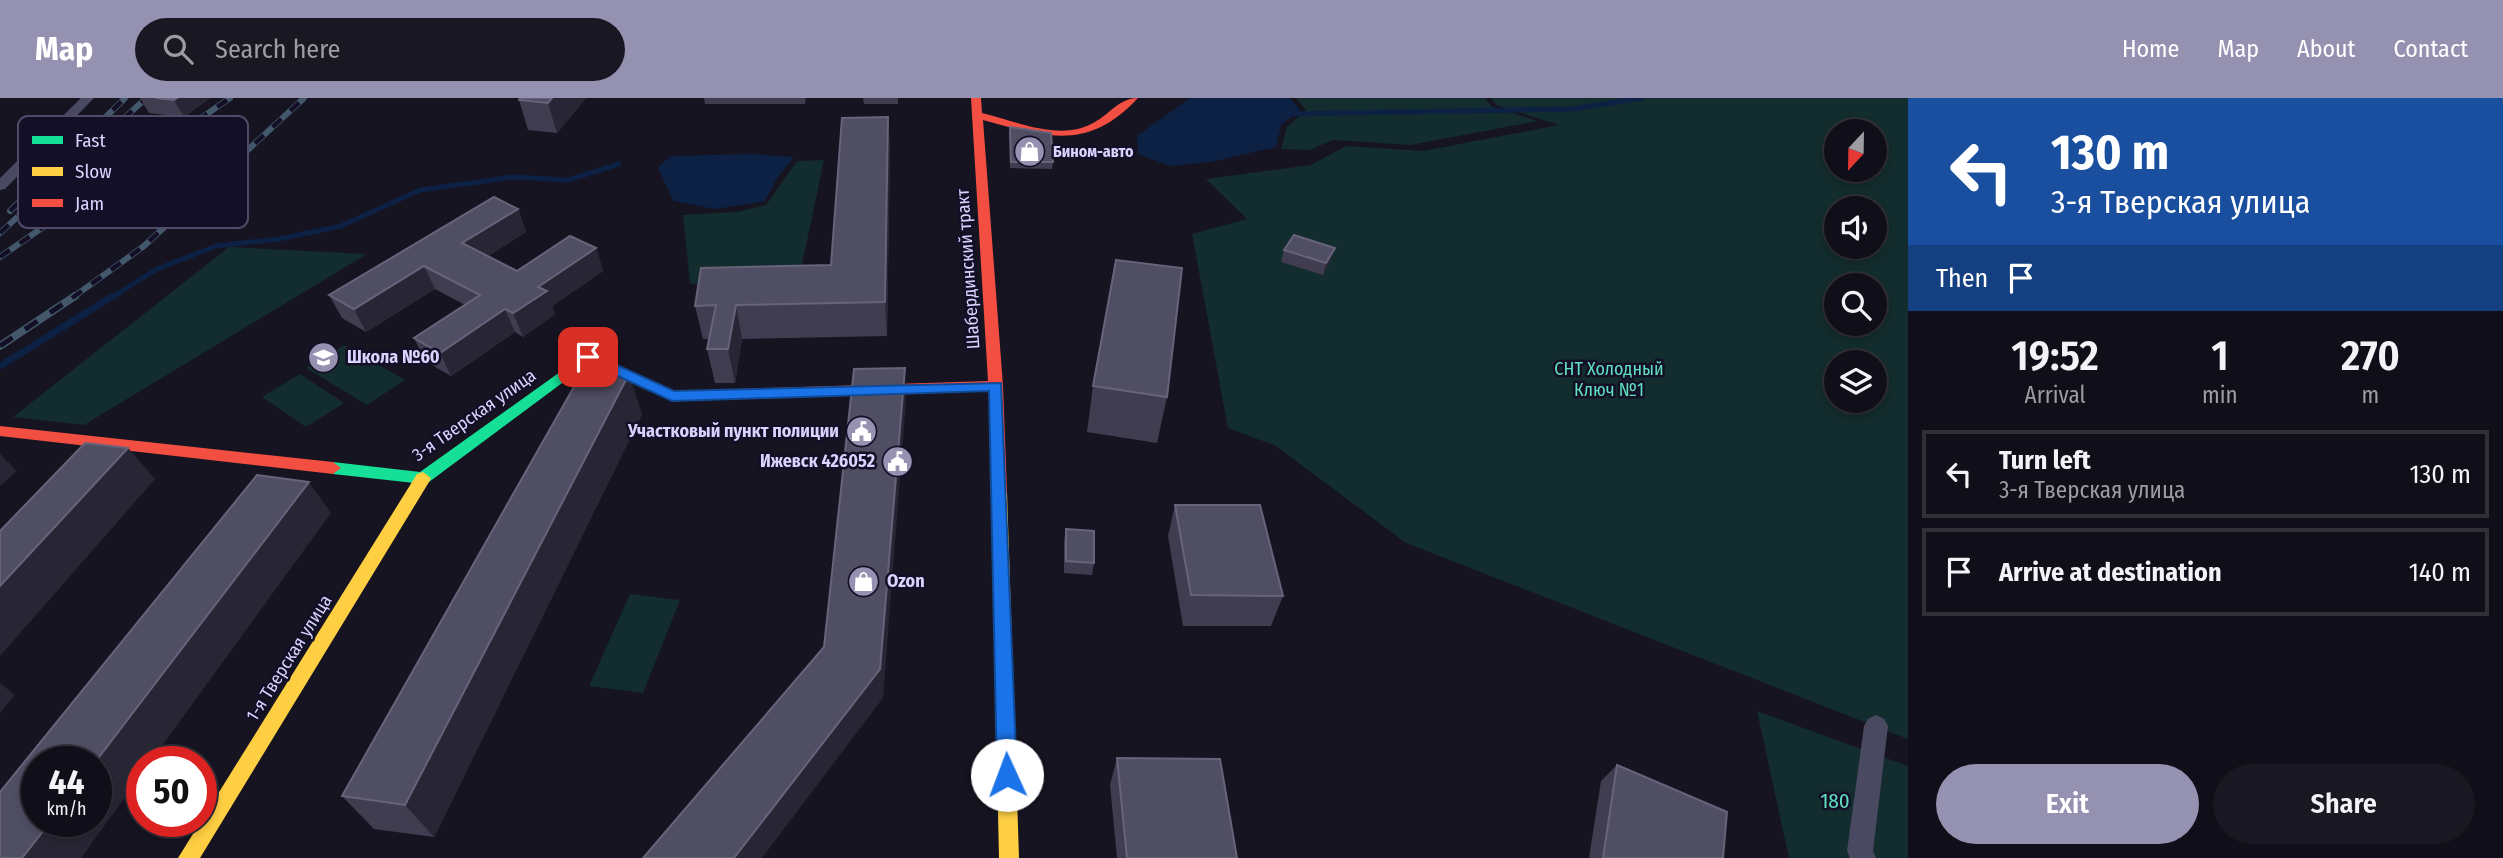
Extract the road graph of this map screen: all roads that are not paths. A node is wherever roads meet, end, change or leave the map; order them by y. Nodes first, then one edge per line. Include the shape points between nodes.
1 (88, 98) edge
2 (976, 98) edge
3 (1133, 98) edge
4 (978, 115) junction
5 (70, 116) edge
6 (18, 168) edge
7 (0, 186) edge
8 (996, 386) junction
9 (0, 430) edge
10 (423, 478) junction
11 (1876, 726) dead end
12 (188, 858) edge
13 (1009, 858) edge
14 (1863, 858) edge

1 - 5 street
2 - 4 street, Шабердинский тракт
3 - 4 street via 1090,130 1058,131
4 - 8 street, Шабердинский тракт
6 - 7 street
8 - 10 street, 3-я Тверская улица via 672,396 588,357
8 - 13 street, Шабердинский тракт
9 - 10 street, 3-я Тверская улица
10 - 12 street, 1-я Тверская улица
11 - 14 street via 1860,851

